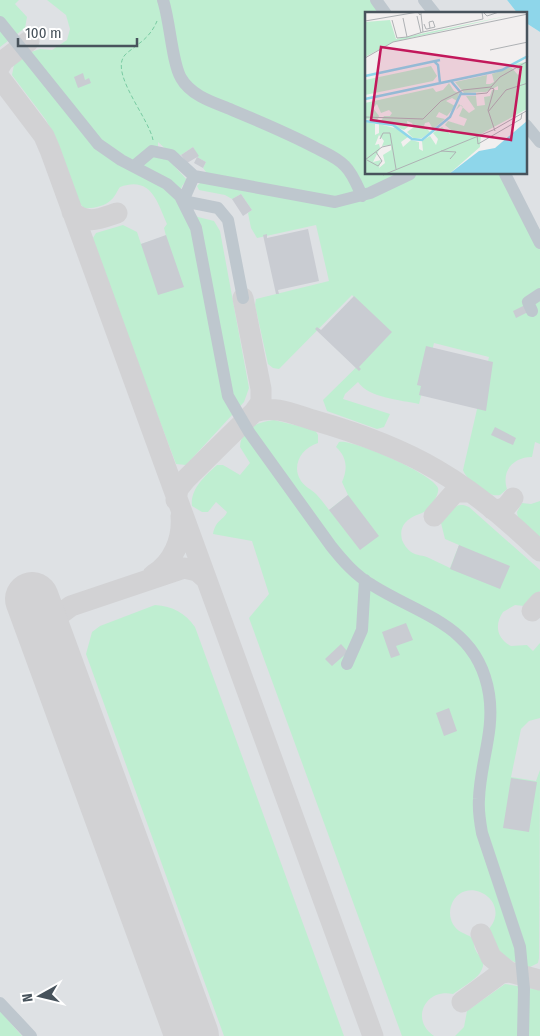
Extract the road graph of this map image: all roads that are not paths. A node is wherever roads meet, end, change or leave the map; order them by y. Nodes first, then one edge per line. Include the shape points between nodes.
1 (376, 0) edge
2 (424, 0) edge
3 (164, 4) edge
4 (385, 12) edge
5 (434, 12) edge
6 (0, 22) edge
7 (528, 127) edge
8 (540, 142) edge
9 (134, 166) junction
10 (408, 175) edge
11 (506, 175) edge
12 (194, 176) junction
13 (362, 196) junction
14 (183, 201) junction
15 (540, 243) edge
16 (540, 294) edge
17 (243, 298) dead end
18 (532, 311) dead end
19 (365, 580) junction
20 (347, 664) dead end
21 (0, 1003) edge
22 (31, 1036) edge
23 (524, 1036) edge

1 - 4 lane
2 - 5 lane
3 - 13 lane via 176,64 185,84 196,94 330,154 344,164
6 - 9 lane via 98,144
7 - 8 lane
9 - 12 lane via 152,151 171,155
9 - 14 lane via 167,184
10 - 13 lane
11 - 15 lane
12 - 13 lane via 335,202
12 - 14 lane
14 - 17 lane via 218,208 228,220
14 - 19 lane via 196,228 228,396 249,432 330,546
16 - 18 lane via 528,302
19 - 20 lane via 362,630
19 - 23 lane via 450,628 471,652 484,676 491,711 480,786 480,817 482,833 520,947
21 - 22 lane

